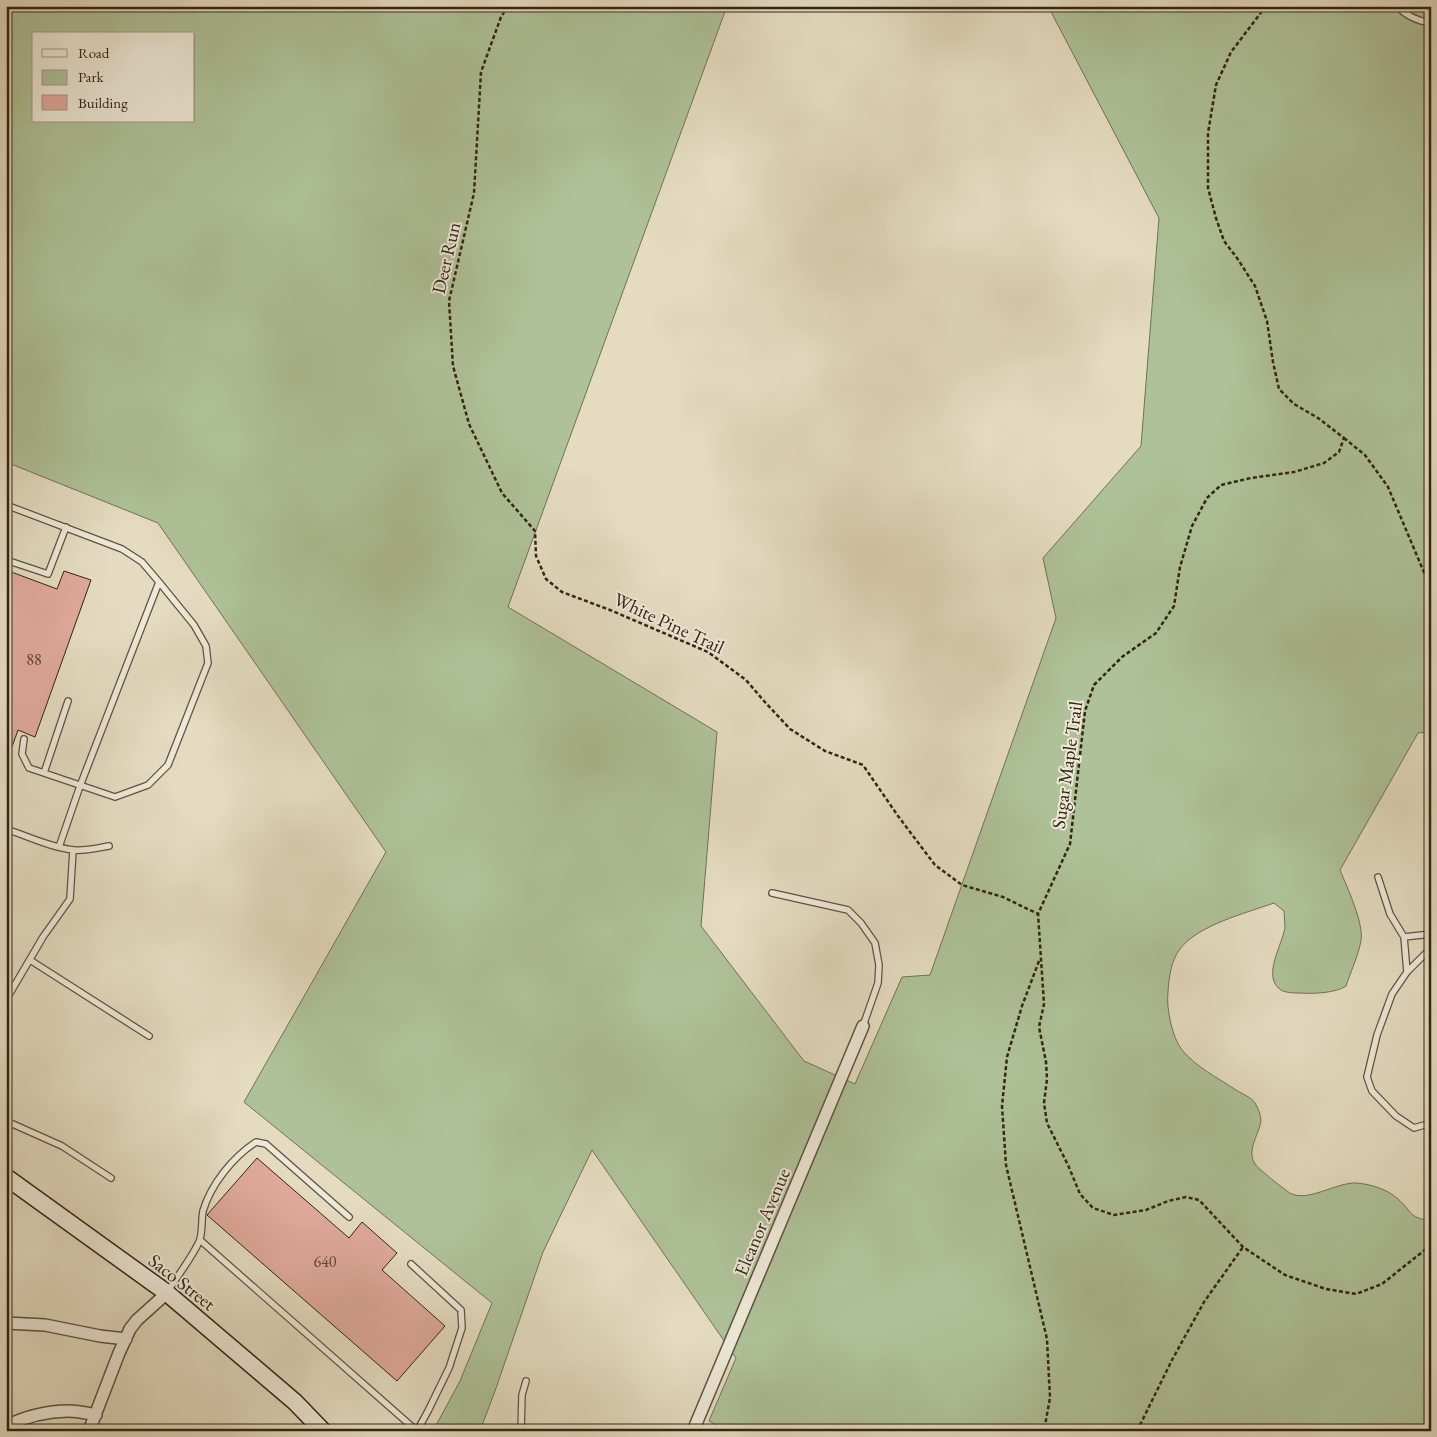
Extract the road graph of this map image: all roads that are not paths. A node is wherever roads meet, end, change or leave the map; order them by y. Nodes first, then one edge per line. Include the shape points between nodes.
1 (1397, 6) edge
2 (1431, 24) edge
3 (6, 504) edge
4 (66, 527) junction
5 (6, 560) edge
6 (160, 582) junction
7 (68, 700) dead end
8 (24, 739) dead end
9 (44, 774) junction
10 (80, 786) junction
11 (6, 829) edge
12 (108, 846) dead end
13 (59, 847) junction
14 (74, 850) junction
15 (1378, 877) dead end
16 (772, 893) dead end
17 (1431, 934) edge
18 (1404, 937) junction
19 (1431, 948) edge
20 (30, 960) junction
21 (1407, 972) junction
22 (6, 1000) edge
23 (863, 1026) joint
24 (149, 1036) dead end
25 (6, 1120) edge
26 (1431, 1123) edge
27 (6, 1177) edge
28 (111, 1178) dead end
29 (349, 1217) dead end
30 (200, 1240) junction
31 (411, 1264) dead end
32 (167, 1293) junction
33 (6, 1323) edge
34 (126, 1339) junction
35 (526, 1381) dead end
36 (96, 1415) junction
37 (6, 1426) edge
38 (89, 1431) edge
39 (323, 1431) edge
40 (417, 1431) edge
41 (521, 1431) edge
42 (693, 1431) edge

1 - 2 lane via 1418,21
3 - 4 lane
4 - 5 lane via 48,574
4 - 6 lane via 122,549 142,562
6 - 10 lane
6 - 10 lane via 194,625 206,646 208,663 168,766 148,785 115,796
7 - 9 lane
8 - 9 lane via 22,754 29,768
9 - 10 lane
10 - 13 lane
11 - 13 lane
12 - 14 lane
13 - 14 lane
14 - 20 lane via 70,899
15 - 18 lane via 1390,914
16 - 23 lane via 848,910 875,943 878,983
17 - 18 lane
18 - 21 lane
19 - 21 lane
20 - 22 lane
20 - 24 lane
21 - 26 lane via 1392,994 1377,1035 1367,1077 1372,1091 1396,1116 1414,1128
23 - 42 street, Eleanor Avenue
25 - 28 lane via 62,1146
27 - 32 main road, Saco Street
29 - 30 lane via 266,1144 256,1142 243,1150 213,1189 203,1212
30 - 32 lane
30 - 40 lane
31 - 40 lane via 461,1310 463,1319 449,1368
32 - 34 street via 137,1320
32 - 39 main road, Saco Street via 295,1402
33 - 34 street via 45,1325
34 - 36 street
35 - 41 lane via 522,1395
36 - 37 street via 68,1411 36,1414
36 - 38 street

